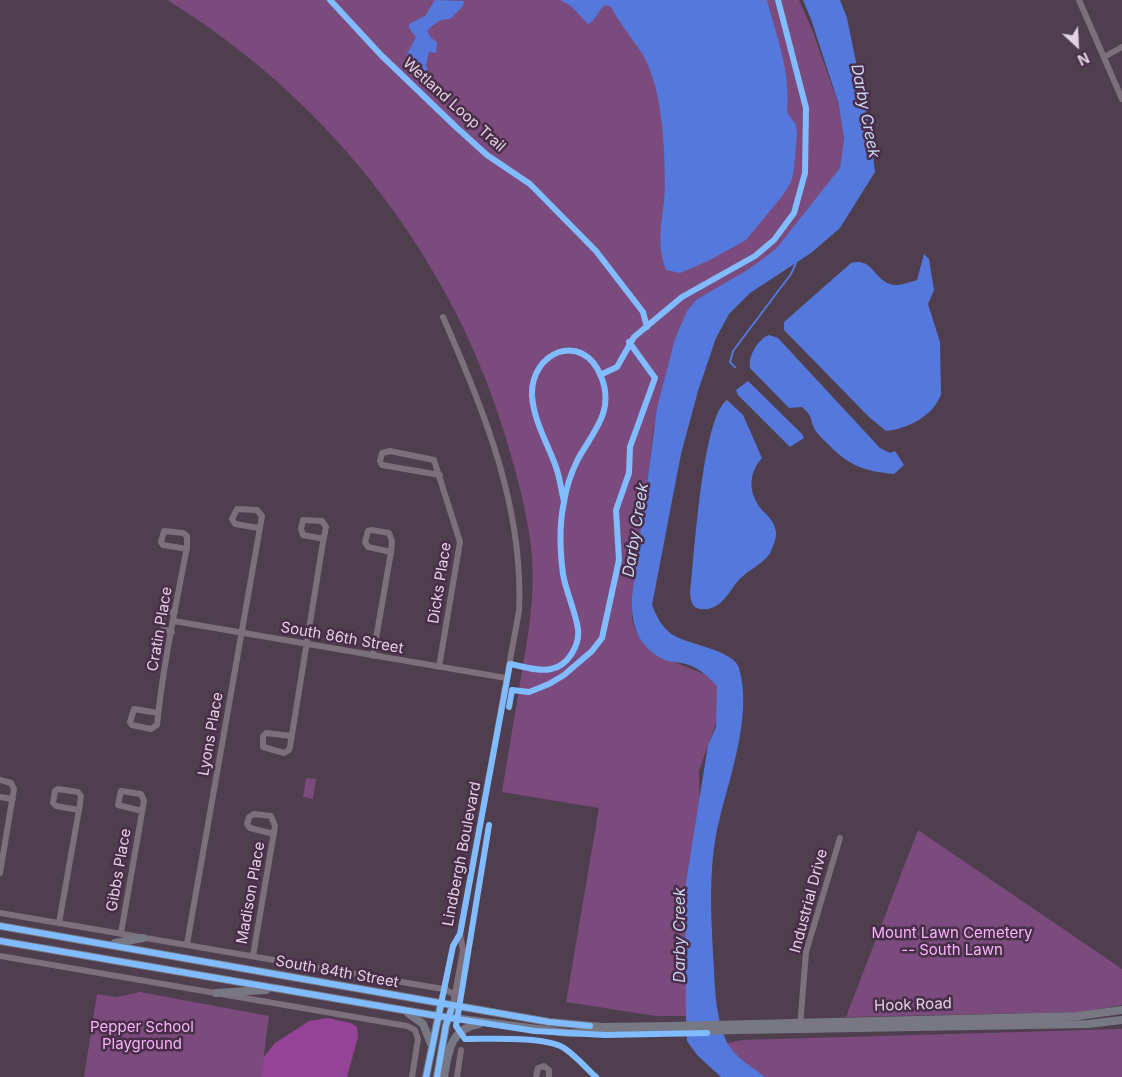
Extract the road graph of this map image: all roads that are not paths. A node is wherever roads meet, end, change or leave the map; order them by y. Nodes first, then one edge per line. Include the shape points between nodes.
1 (1079, 0) edge
2 (1122, 47) edge
3 (1104, 56) junction
4 (1122, 99) edge
5 (443, 317) dead end
6 (440, 475) junction
7 (259, 528) junction
8 (324, 539) dead end
9 (187, 549) dead end
10 (390, 552) junction
11 (175, 612) junction
12 (174, 621) junction
13 (172, 632) junction
14 (241, 633) junction
15 (306, 644) junction
16 (373, 656) junction
17 (439, 667) junction
18 (506, 678) junction
19 (158, 713) junction
20 (291, 736) junction
21 (0, 780) edge
22 (0, 797) edge
23 (13, 799) junction
24 (79, 810) junction
25 (142, 811) junction
26 (274, 834) junction
27 (840, 838) dead end
28 (0, 873) edge
29 (0, 913) edge
30 (59, 923) junction
31 (0, 926) edge
32 (121, 933) junction
33 (460, 934) junction
34 (143, 938) junction
35 (0, 941) edge
36 (186, 944) junction
37 (110, 945) junction
38 (0, 956) edge
39 (253, 956) junction
40 (280, 989) junction
41 (444, 989) junction
42 (216, 993) junction
43 (455, 995) junction
44 (441, 1003) junction
45 (453, 1005) junction
46 (404, 1010) junction
47 (1122, 1010) edge
48 (438, 1016) junction
49 (449, 1018) junction
50 (1122, 1020) edge
51 (485, 1023) junction
52 (800, 1026) junction
53 (706, 1029) joint
54 (671, 1030) junction
55 (432, 1048) junction
56 (461, 1050) dead end
57 (412, 1077) edge
58 (426, 1077) edge
59 (437, 1077) edge
60 (444, 1077) edge
61 (456, 1077) edge
62 (536, 1077) edge
63 (549, 1077) edge

1 - 3 street
2 - 3 street
3 - 4 street
5 - 18 street, Lindbergh Boulevard via 476,391 496,449 515,532 521,575 519,611
6 - 6 street, Dicks Place via 432,459 390,451 382,453 382,465
6 - 17 street, Dicks Place via 460,546
7 - 7 street, Lyons Place via 260,511 237,509 232,519 235,524
7 - 14 street, Lyons Place
8 - 15 street
9 - 11 street, Cratin Place
10 - 10 street via 392,541 389,534 368,531 366,545
10 - 16 street
11 - 12 street, Cratin Place
11 - 13 street via 167,612 161,619 164,629
12 - 13 street, Cratin Place
12 - 14 street, South 86th Street
13 - 19 street, Cratin Place
14 - 15 street, South 86th Street
14 - 36 street, Lyons Place
15 - 16 street, South 86th Street
15 - 20 street
16 - 17 street, South 86th Street
17 - 18 street, South 86th Street
18 - 33 street, Lindbergh Boulevard
19 - 19 street via 134,710 130,722 154,728
20 - 20 street via 266,733 263,747 286,752
21 - 23 street via 12,784
22 - 23 street
23 - 28 street
24 - 24 street via 80,793 55,791 53,803 56,806
24 - 30 street
25 - 25 street, Gibbs Place via 144,798 141,794 121,791 118,805
25 - 32 street, Gibbs Place
26 - 26 street, Madison Place via 273,818 260,814 249,817 247,824 250,828
26 - 39 street, Madison Place
27 - 52 street, Industrial Drive via 806,952
29 - 30 street, South 84th Street
30 - 32 street, South 84th Street
31 - 37 main road, South 84th Street
32 - 34 street, South 84th Street
33 - 41 street, Lindbergh Boulevard via 453,946
33 - 43 street, Lindbergh Boulevard via 464,950
34 - 36 street, South 84th Street
34 - 37 main road
35 - 40 main road, South 84th Street
36 - 39 street, South 84th Street
37 - 44 main road, South 84th Street
38 - 42 street
39 - 41 street, South 84th Street
40 - 42 main road
40 - 46 main road, South 84th Street
41 - 43 street, South 84th Street
41 - 44 street, Lindbergh Boulevard
42 - 57 street via 407,1026 417,1034
43 - 45 street, Lindbergh Boulevard
44 - 45 main road, South 84th Street
44 - 48 main road, Lindbergh Boulevard
45 - 49 main road, Lindbergh Boulevard
45 - 54 main road, South 84th Street via 567,1024
46 - 48 main road, South 84th Street
46 - 55 main road via 423,1024
47 - 52 main road, Hook Road via 1078,1016
48 - 49 main road, South 84th Street
48 - 55 main road, Lindbergh Boulevard
49 - 51 main road, South 84th Street
49 - 59 main road, Lindbergh Boulevard
50 - 52 main road, Hook Road via 1088,1024
51 - 54 main road, South 84th Street via 568,1034
51 - 60 main road via 468,1027 455,1036
52 - 53 main road, Hook Road
53 - 54 main road, South 84th Street
55 - 58 main road, Lindbergh Boulevard
56 - 61 street
62 - 63 street via 538,1068 544,1066 549,1070

